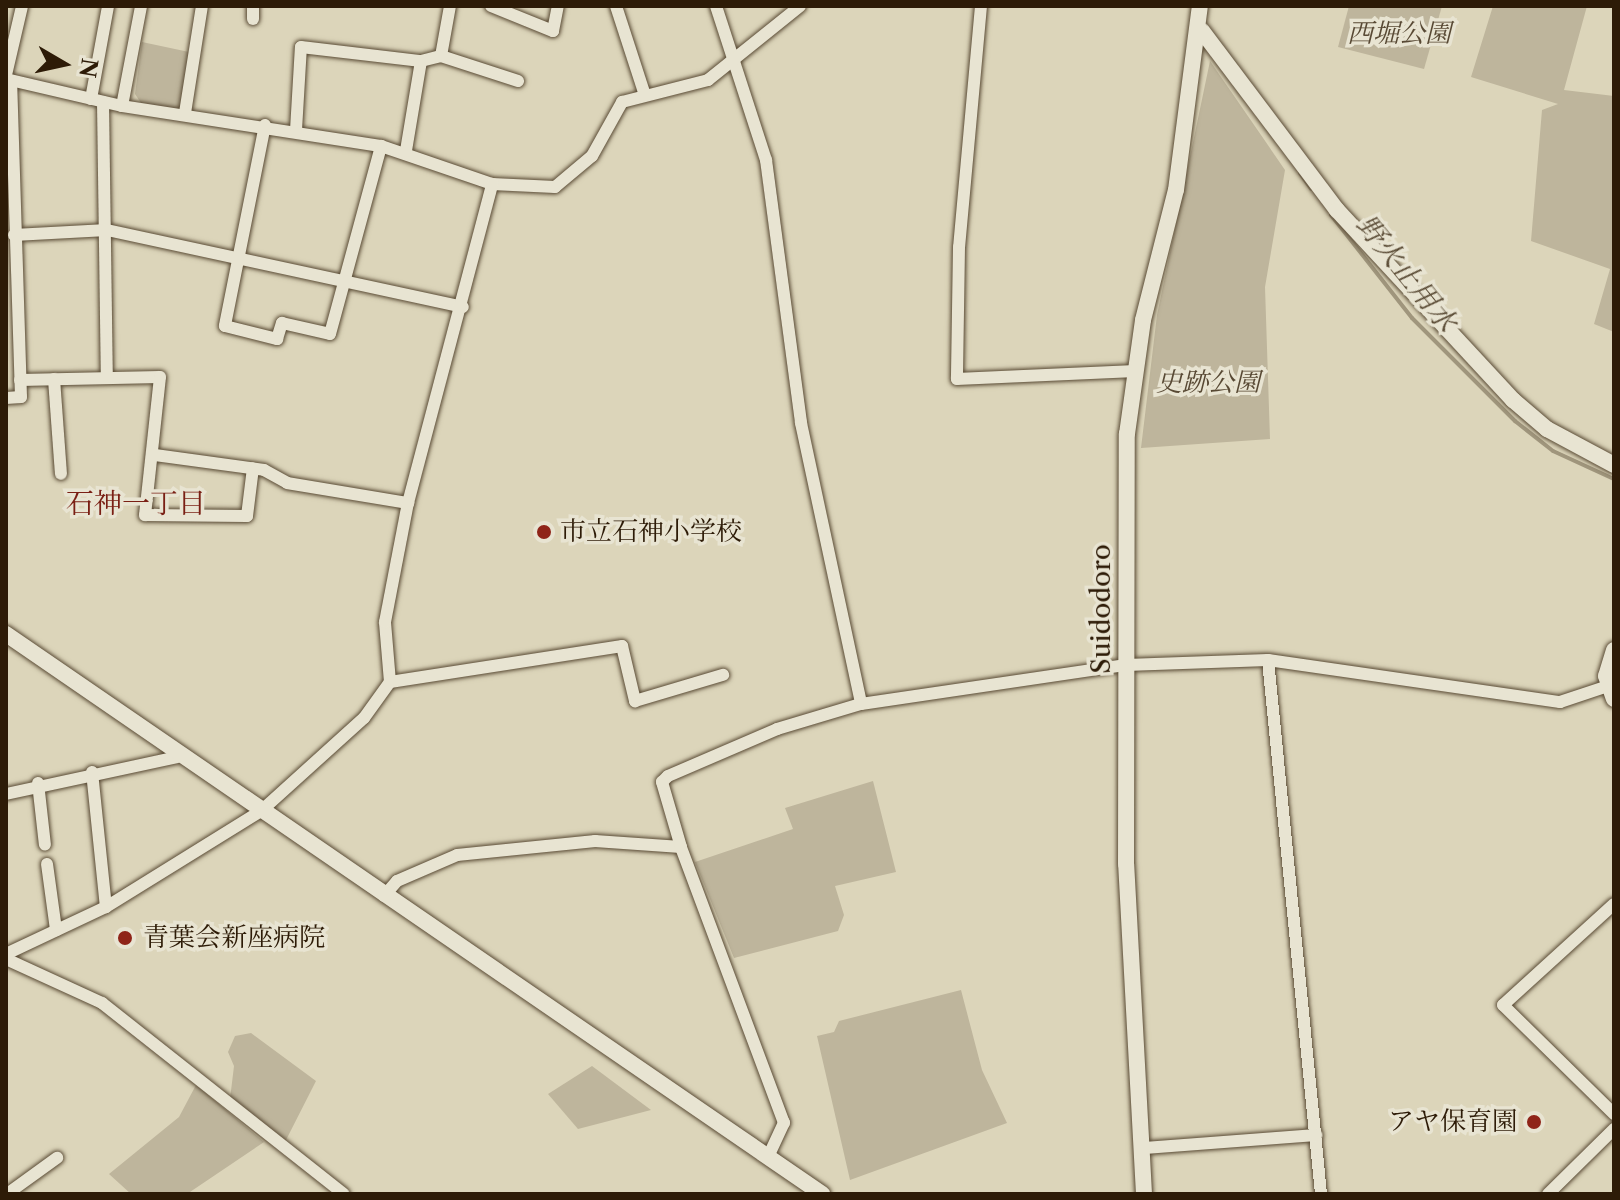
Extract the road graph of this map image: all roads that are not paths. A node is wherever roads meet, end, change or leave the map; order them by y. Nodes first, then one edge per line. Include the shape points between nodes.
1 (22, 6) edge
2 (108, 6) edge
3 (141, 6) edge
4 (202, 6) edge
5 (450, 6) edge
6 (491, 6) edge
7 (558, 6) edge
8 (616, 6) edge
9 (716, 6) edge
10 (800, 6) edge
11 (981, 6) edge
12 (1200, 6) edge
13 (1202, 31) junction
14 (441, 56) junction
15 (421, 61) junction
16 (732, 62) junction
17 (8, 78) edge
18 (518, 81) dead end
19 (644, 92) junction
20 (97, 100) junction
21 (122, 106) junction
22 (185, 113) junction
23 (265, 125) junction
24 (296, 130) junction
25 (381, 146) junction
26 (406, 151) junction
27 (492, 184) junction
28 (107, 230) junction
29 (14, 235) junction
30 (240, 259) junction
31 (343, 281) junction
32 (463, 307) junction
33 (1135, 371) junction
34 (107, 378) junction
35 (54, 379) junction
36 (20, 380) junction
37 (6, 398) edge
38 (155, 455) junction
39 (1614, 465) edge
40 (253, 468) junction
41 (61, 474) dead end
42 (408, 503) junction
43 (6, 634) edge
44 (1614, 650) edge
45 (1268, 660) junction
46 (1126, 665) junction
47 (723, 675) dead end
48 (390, 682) junction
49 (1611, 693) edge
50 (861, 704) junction
51 (177, 757) junction
52 (92, 772) junction
53 (38, 783) junction
54 (6, 794) edge
55 (261, 811) junction
56 (45, 845) dead end
57 (681, 847) junction
58 (47, 864) dead end
59 (384, 896) junction
60 (1614, 904) edge
61 (106, 907) junction
62 (56, 930) junction
63 (6, 956) edge
64 (1614, 1114) edge
65 (1614, 1129) edge
66 (1317, 1135) junction
67 (1144, 1148) junction
68 (768, 1157) junction
69 (57, 1158) dead end
70 (7, 1194) edge
71 (344, 1194) edge
72 (822, 1194) edge
73 (1144, 1194) edge
74 (1321, 1194) edge
75 (1548, 1194) edge

1 - 17 street
2 - 20 street
3 - 21 street
4 - 22 street
5 - 14 street
6 - 7 street via 553,31
8 - 19 street
9 - 16 street
10 - 16 street
11 - 33 street via 959,247 957,379
12 - 13 street, Suidodoro
13 - 33 street, Suidodoro
13 - 39 street via 1337,210 1513,400 1567,442
14 - 15 street
14 - 18 street
15 - 24 street via 301,47
15 - 26 street
16 - 19 street via 708,80
16 - 50 street via 766,160 801,423
17 - 20 street
17 - 29 street
19 - 27 street via 622,102 572,179 555,187
20 - 21 street
20 - 28 street
21 - 22 street
22 - 23 street
23 - 24 street
23 - 30 street
24 - 25 street
25 - 26 street
25 - 31 street
26 - 27 street
27 - 32 street
28 - 29 street
28 - 30 street
28 - 34 street
29 - 36 street
30 - 31 street
30 - 31 street via 225,326 277,339 282,323 330,334
31 - 32 street
32 - 42 street
33 - 46 street, Suidodoro via 1127,434
34 - 35 street
34 - 38 street via 160,377
35 - 36 street
35 - 41 street
36 - 37 street via 21,397
38 - 40 street
38 - 40 street via 145,515 247,516
40 - 42 street via 287,483
42 - 48 street via 385,622
43 - 51 street
44 - 49 street
45 - 46 street
45 - 49 street via 1560,702
45 - 66 street
46 - 50 street
46 - 67 street, Suidodoro via 1126,864
47 - 48 street via 635,701 622,646
48 - 55 street via 354,728
50 - 57 street via 777,729 668,776 662,782
51 - 52 street
51 - 55 street
52 - 53 street
52 - 61 street
53 - 54 street
53 - 56 street
55 - 59 street
55 - 61 street
57 - 59 street via 595,841 457,855 397,881
57 - 68 street via 784,1123
58 - 62 street
59 - 68 street
60 - 64 street via 1503,1005
61 - 62 street
62 - 63 street
63 - 71 street via 102,1003
65 - 75 street
66 - 67 street
66 - 74 street
67 - 73 street, Suidodoro
68 - 72 street
69 - 70 street

